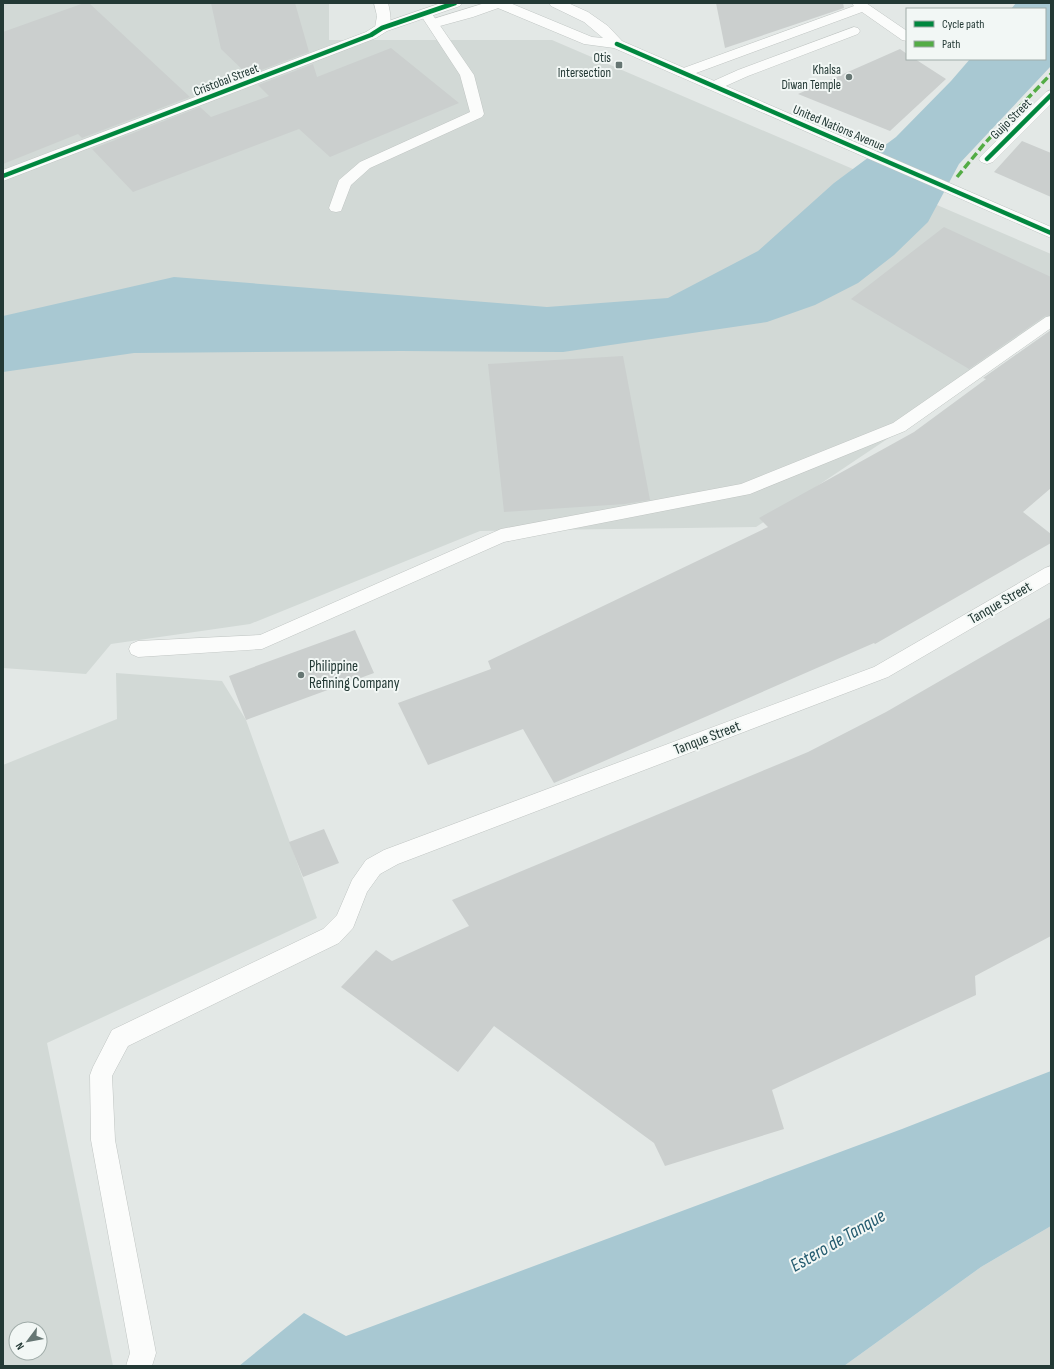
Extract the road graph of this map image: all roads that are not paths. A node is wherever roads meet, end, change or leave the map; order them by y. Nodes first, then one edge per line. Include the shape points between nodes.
1 (381, 3) edge
2 (455, 3) edge
3 (499, 3) edge
4 (556, 3) edge
5 (585, 3) edge
6 (860, 5) edge
7 (590, 18) junction
8 (430, 19) junction
9 (376, 32) junction
10 (854, 32) dead end
11 (906, 36) edge
12 (617, 44) junction
13 (683, 73) junction
14 (714, 86) junction
15 (1049, 99) edge
16 (987, 159) dead end
17 (3, 176) edge
18 (336, 208) dead end
19 (1051, 233) edge
20 (1051, 321) edge
21 (1051, 573) edge
22 (138, 649) dead end
23 (139, 1366) edge

1 - 9 main road via 384,16
2 - 8 main road, Cristobal Street
3 - 8 main road, Cristobal Street via 468,14
3 - 12 main road, United Nations Avenue via 589,41
4 - 7 main road, United Nations Avenue
5 - 7 main road
6 - 11 lane
6 - 13 lane
7 - 12 main road, United Nations Avenue
8 - 9 main road, Cristobal Street
8 - 18 lane via 467,76 477,114 365,166 344,183
9 - 17 main road, Cristobal Street
10 - 14 lane
12 - 13 main road, United Nations Avenue
13 - 14 main road, United Nations Avenue
14 - 19 main road, United Nations Avenue
15 - 16 main road, Guijo Street
20 - 22 lane via 899,427 744,490 501,536 262,642
21 - 23 lane, Tanque Street via 881,672 391,857 373,867 358,887 345,921 331,936 120,1038 101,1075 104,1140 143,1353

